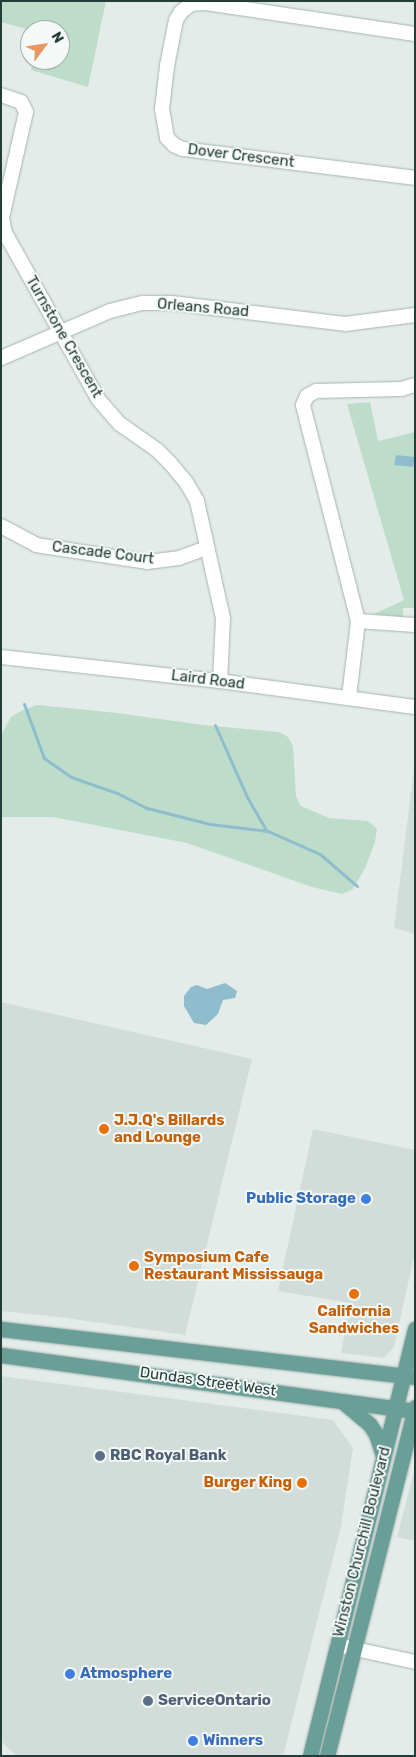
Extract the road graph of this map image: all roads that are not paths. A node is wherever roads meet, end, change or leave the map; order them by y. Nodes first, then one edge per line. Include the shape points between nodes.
1 (415, 34) edge
2 (1, 95) edge
3 (415, 178) edge
4 (415, 315) edge
5 (60, 334) junction
6 (1, 358) edge
7 (415, 385) edge
8 (1, 526) edge
9 (207, 548) junction
10 (358, 621) junction
11 (415, 625) edge
12 (1, 657) edge
13 (220, 680) junction
14 (349, 697) junction
15 (415, 707) edge
16 (1, 1329) edge
17 (415, 1329) edge
18 (1, 1355) edge
19 (409, 1376) edge
20 (342, 1401) junction
21 (396, 1408) junction
22 (414, 1410) edge
23 (415, 1442) edge
24 (383, 1457) junction
25 (402, 1459) junction
26 (337, 1645) junction
27 (354, 1648) junction
28 (415, 1662) edge
29 (310, 1756) edge
30 (326, 1756) edge

1 - 3 street, Dover Crescent via 204,3 191,4 176,20 162,109 167,138 183,149
2 - 5 street, Turnstone Crescent via 21,102 26,112 4,209 3,227
4 - 5 street, Orleans Road via 345,324 182,304 143,303 110,311
5 - 6 street, Orleans Road
5 - 9 street, Turnstone Crescent via 98,399 120,424 157,450 186,482 197,501
7 - 10 street via 401,389 316,390 307,396 303,405
8 - 9 street, Cascade Court via 36,545 147,562 180,558
9 - 13 street, Turnstone Crescent via 223,618
10 - 11 street
10 - 14 street
12 - 13 street, Laird Road
13 - 14 street, Laird Road
14 - 15 street, Laird Road
16 - 19 main road, Dundas Street West
17 - 19 main road, Winston Churchill Boulevard
18 - 20 main road, Dundas Street West
19 - 21 main road, Winston Churchill Boulevard
20 - 21 main road, Dundas Street West
20 - 24 main road via 376,1434
21 - 22 main road, Dundas Street West
21 - 24 main road, Winston Churchill Boulevard
22 - 25 main road, Winston Churchill Boulevard
23 - 25 main road
24 - 26 main road, Winston Churchill Boulevard
25 - 27 main road, Winston Churchill Boulevard
26 - 27 street
26 - 29 main road, Winston Churchill Boulevard
27 - 28 street
27 - 30 main road, Winston Churchill Boulevard

